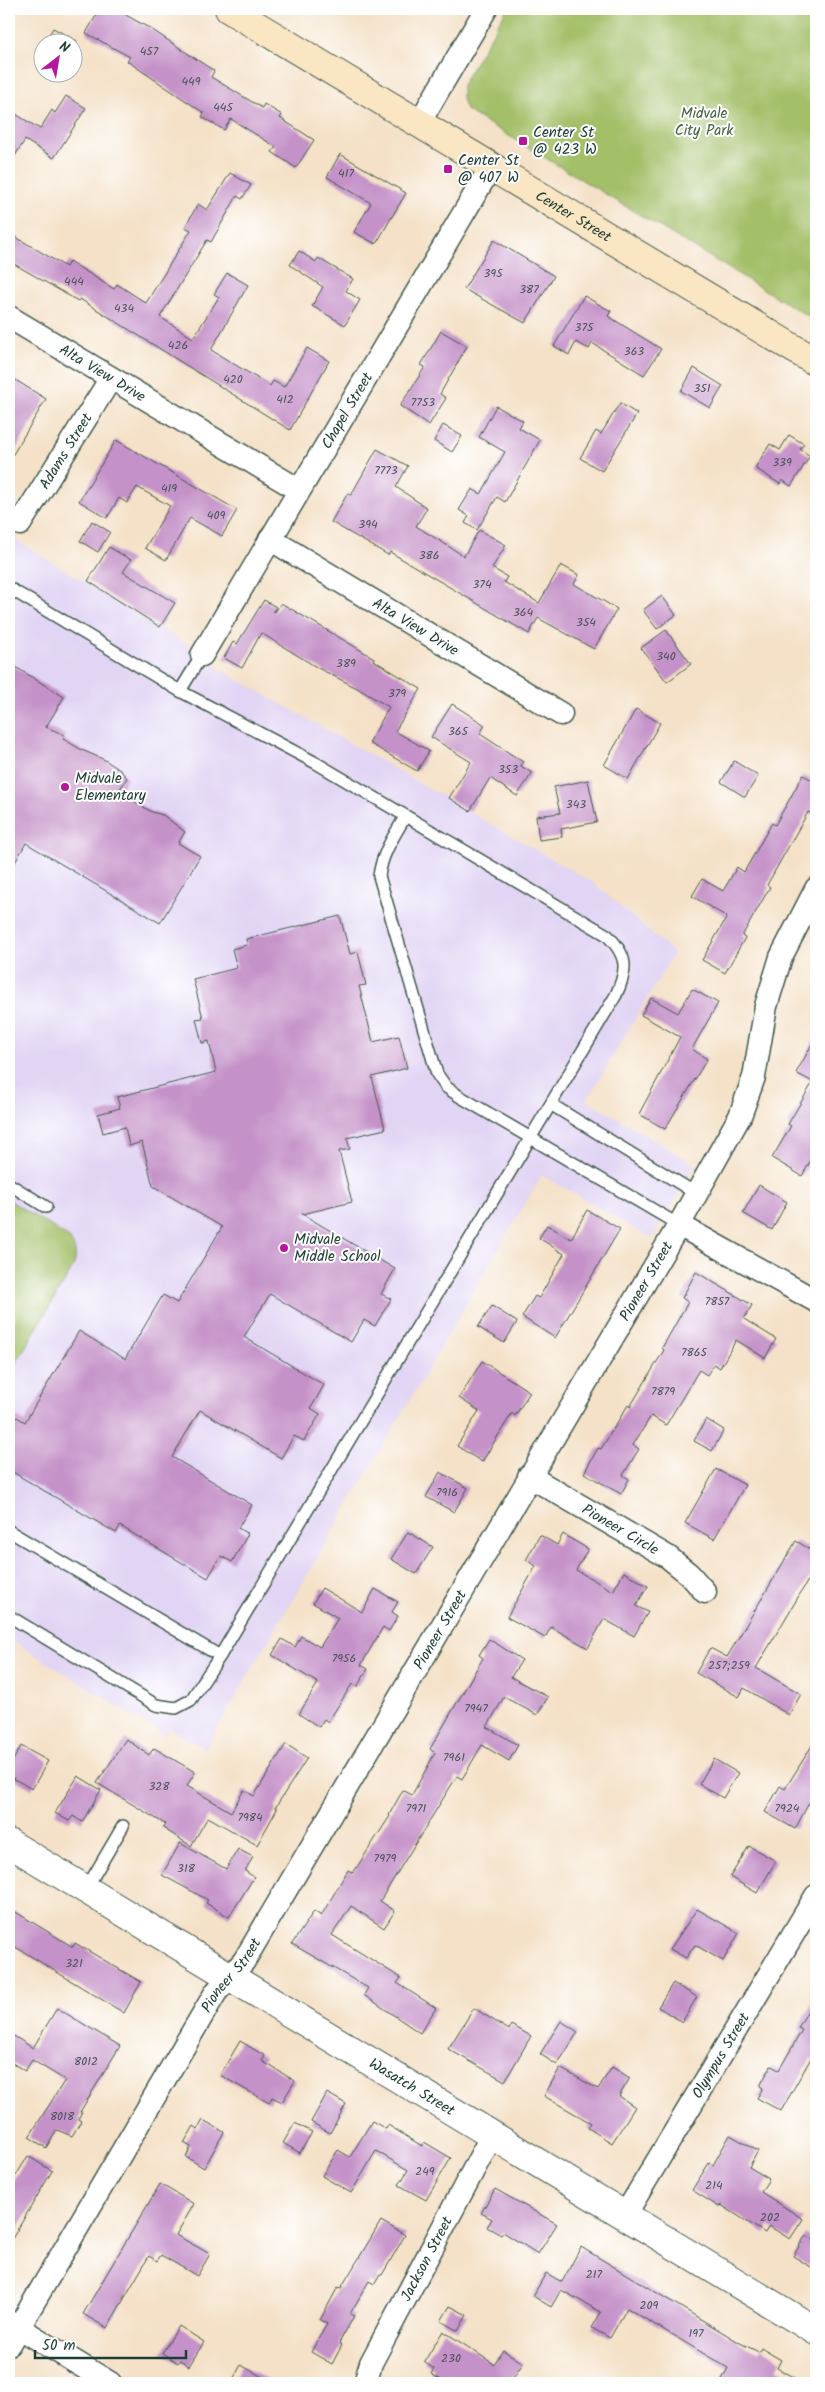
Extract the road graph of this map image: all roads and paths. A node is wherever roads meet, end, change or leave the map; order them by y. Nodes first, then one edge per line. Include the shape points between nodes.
1 (229, 9) edge
2 (486, 9) edge
3 (419, 123) junction
4 (491, 167) junction
5 (9, 317) edge
6 (816, 362) edge
7 (111, 378) junction
8 (299, 490) junction
9 (20, 524) dead end
10 (270, 539) junction
11 (9, 588) edge
12 (202, 655) joint
13 (180, 691) junction
14 (562, 714) dead end
15 (405, 816) junction
16 (816, 889) edge
17 (552, 1105) junction
18 (532, 1138) junction
19 (9, 1184) edge
20 (697, 1194) junction
21 (46, 1207) dead end
22 (679, 1225) junction
23 (816, 1301) edge
24 (529, 1476) junction
25 (9, 1532) edge
26 (705, 1592) dead end
27 (9, 1616) edge
28 (220, 1656) junction
29 (123, 1826) dead end
30 (9, 1843) edge
31 (86, 1889) junction
32 (816, 1896) edge
33 (231, 1977) junction
34 (492, 2135) junction
35 (625, 2216) junction
36 (12, 2331) edge
37 (816, 2331) edge
38 (110, 2383) edge
39 (365, 2383) edge

1 - 3 main road, Center Street
2 - 3 street
3 - 4 main road, Center Street
4 - 6 main road, Center Street
4 - 8 street, Chapel Street
5 - 7 street, Alta View Drive
7 - 8 street, Alta View Drive
7 - 9 street, Adams Street
8 - 10 street, Chapel Street
10 - 12 street, Chapel Street
10 - 14 street, Alta View Drive
11 - 13 lane
12 - 13 lane
13 - 15 lane via 316,763
15 - 17 lane via 607,935 619,947 625,963 623,980
15 - 18 lane via 387,847 379,876 436,1074 459,1096
16 - 20 street, Pioneer Street via 782,957 766,1006 754,1077 740,1116
17 - 18 lane
17 - 20 lane
18 - 22 lane
18 - 28 lane
19 - 21 lane
20 - 22 street, Pioneer Street
22 - 23 street
22 - 24 street, Pioneer Street
24 - 26 street, Pioneer Circle via 668,1557
24 - 33 street, Pioneer Street via 244,1961
25 - 28 lane
27 - 28 lane via 156,1705 176,1708 190,1700
29 - 31 lane
30 - 31 street, Wasatch Street
31 - 33 street, Wasatch Street
32 - 35 street, Olympus Street
33 - 34 street, Wasatch Street
33 - 36 street, Pioneer Street via 216,1992
34 - 35 street, Wasatch Street
34 - 39 street, Jackson Street via 370,2363
35 - 37 street, Wasatch Street
36 - 38 street

